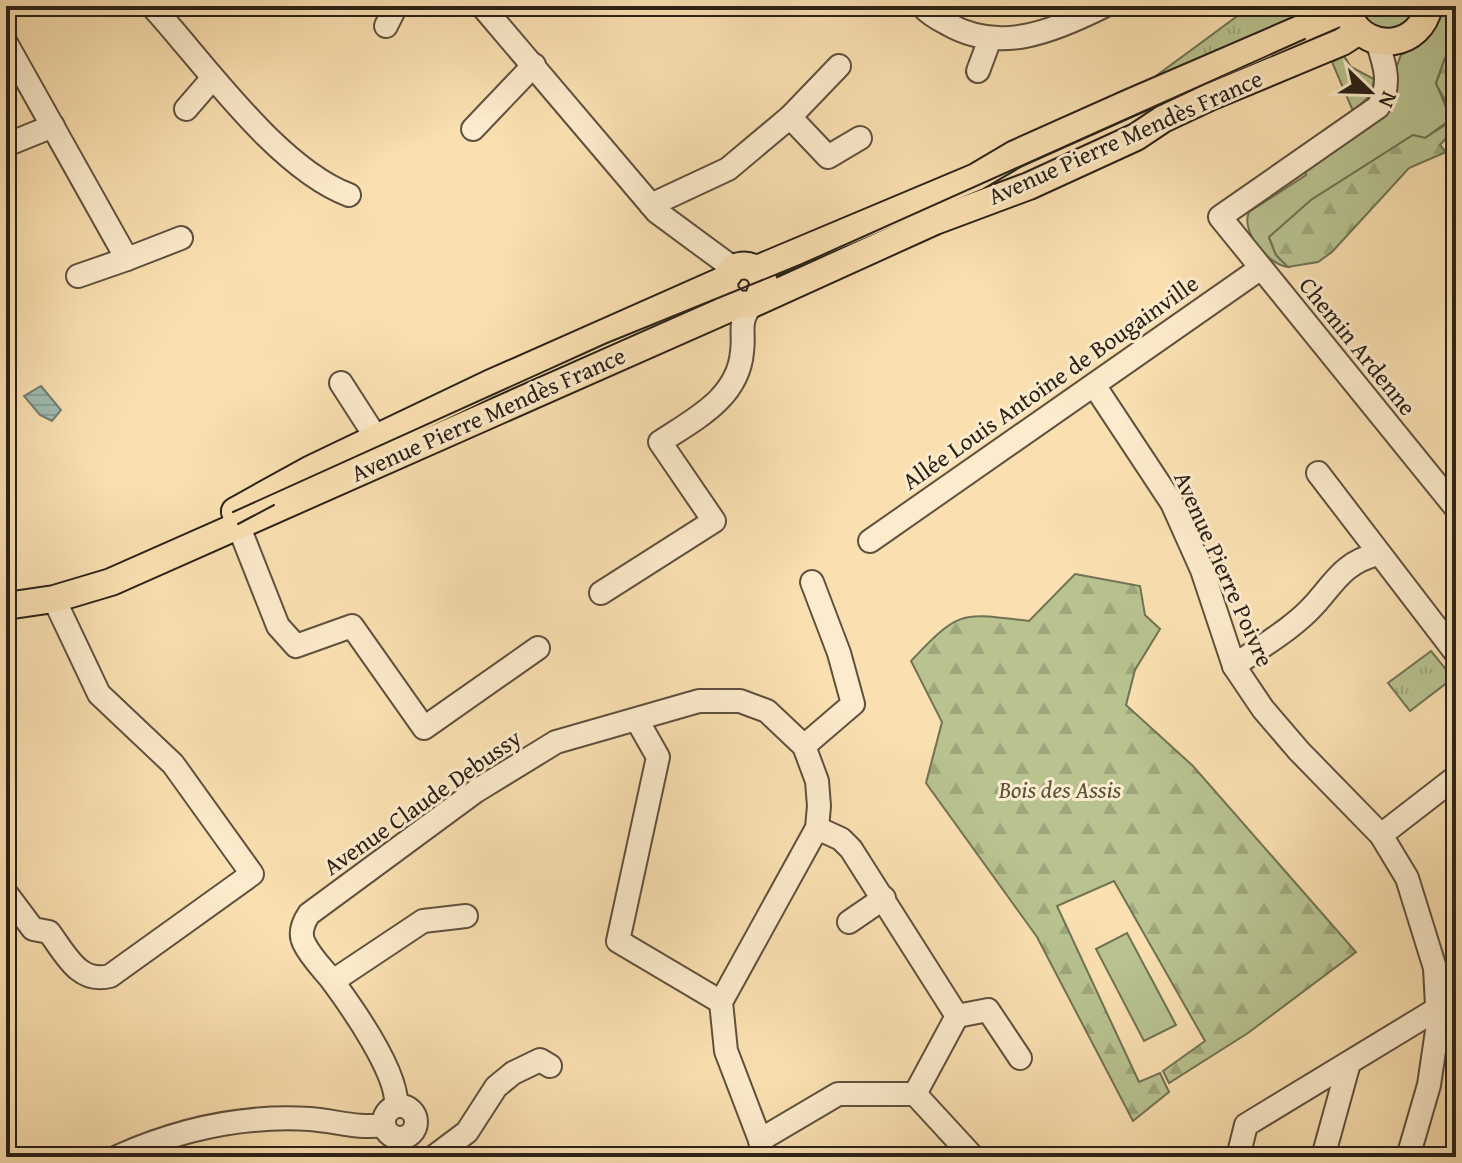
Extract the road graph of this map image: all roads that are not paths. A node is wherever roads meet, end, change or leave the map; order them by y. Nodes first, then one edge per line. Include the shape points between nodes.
1 (152, 6) edge
2 (482, 6) edge
3 (922, 6) edge
4 (1104, 6) edge
5 (1429, 6) edge
6 (1357, 22) edge
7 (990, 39) junction
8 (1403, 40) junction
9 (6, 43) edge
10 (534, 65) junction
11 (839, 66) dead end
12 (978, 71) dead end
13 (1387, 71) junction
14 (212, 79) junction
15 (186, 109) dead end
16 (790, 117) junction
17 (53, 126) junction
18 (473, 129) dead end
19 (860, 138) dead end
20 (6, 145) edge
21 (349, 195) dead end
22 (651, 205) junction
23 (181, 238) dead end
24 (127, 259) junction
25 (1261, 268) junction
26 (738, 273) junction
27 (78, 276) dead end
28 (749, 303) junction
29 (341, 383) dead end
30 (1094, 385) junction
31 (377, 439) junction
32 (1318, 473) dead end
33 (1456, 508) edge
34 (236, 518) junction
35 (870, 541) dead end
36 (1378, 554) junction
37 (812, 582) dead end
38 (601, 593) dead end
39 (6, 596) edge
40 (54, 599) junction
41 (6, 606) edge
42 (538, 648) dead end
43 (1456, 653) edge
44 (1234, 666) junction
45 (637, 720) junction
46 (804, 746) junction
47 (1456, 777) edge
48 (817, 828) junction
49 (1381, 835) junction
50 (6, 893) edge
51 (884, 898) junction
52 (466, 916) dead end
53 (849, 922) dead end
54 (333, 981) junction
55 (721, 1002) junction
56 (1443, 1015) edge
57 (957, 1016) junction
58 (1020, 1058) dead end
59 (1349, 1063) junction
60 (550, 1066) dead end
61 (915, 1094) junction
62 (390, 1116) junction
63 (762, 1148) edge
64 (435, 1156) edge
65 (117, 1157) edge
66 (973, 1157) edge
67 (1238, 1157) edge
68 (1323, 1157) edge
69 (1408, 1157) edge

1 - 14 street
2 - 10 street
3 - 7 street via 956,29
4 - 7 street via 1028,38
5 - 8 main road via 1422,24
6 - 8 main road
6 - 13 street
6 - 26 main road, Avenue Pierre Mendès France via 1115,109 976,177
6 - 28 main road, Avenue Pierre Mendès France via 1342,42 1163,119 1136,137 1029,186 949,215
7 - 12 street
8 - 13 street
9 - 17 street
10 - 18 street
10 - 22 street
11 - 16 street
13 - 25 street, Chemin Ardenne via 1385,94 1373,113 1220,217
14 - 15 street
14 - 21 street via 305,171
16 - 19 street via 828,157
16 - 22 street via 728,169
17 - 20 street
17 - 24 street
22 - 26 street
23 - 24 street
24 - 27 street
25 - 30 street, Allée Louis Antoine de Bougainville
25 - 33 street, Chemin Ardenne
26 - 28 main road via 725,293
26 - 28 main road via 764,282
26 - 31 main road, Avenue Pierre Mendès France
28 - 34 main road, Avenue Pierre Mendès France
28 - 38 street via 742,318 742,354 722,400 660,442 714,521
29 - 31 street
30 - 35 street, Allée Louis Antoine de Bougainville
30 - 44 street, Avenue Pierre Poivre via 1172,503 1202,570
31 - 34 main road, Avenue Pierre Mendès France via 297,476
32 - 36 street
34 - 39 main road via 84,578
34 - 40 main road via 111,582
34 - 42 street via 278,626 296,646 352,626 424,728
36 - 43 street
36 - 44 street via 1361,558 1331,581 1315,604
37 - 46 street via 853,704
40 - 41 main road
40 - 50 street via 99,694 173,764 252,874 101,978 82,974 49,932 33,929
44 - 49 street, Avenue Pierre Poivre via 1299,751
45 - 46 street, Avenue Claude Debussy via 699,701 740,701 780,719
45 - 54 street, Avenue Claude Debussy via 556,742 393,849 309,914 301,930 304,943
45 - 55 street via 658,757 618,941
46 - 48 street, Avenue Claude Debussy via 817,781
47 - 49 street
48 - 51 street via 851,849
48 - 55 street, Avenue Claude Debussy
49 - 56 street, Avenue Pierre Poivre via 1407,878 1425,927
51 - 53 street
51 - 57 street
52 - 54 street via 423,921
54 - 62 street via 388,1073 397,1096
55 - 63 street via 726,1051
56 - 59 street
56 - 69 street, Avenue Pierre Poivre
57 - 58 street via 988,1010
57 - 61 street
59 - 67 street via 1246,1125
59 - 68 street
60 - 64 street via 540,1060 513,1073 496,1087 467,1132
61 - 63 street via 838,1094
61 - 66 street
62 - 64 street via 406,1107 414,1114 412,1133 426,1141
62 - 65 street via 356,1126 282,1118 237,1123 170,1136

